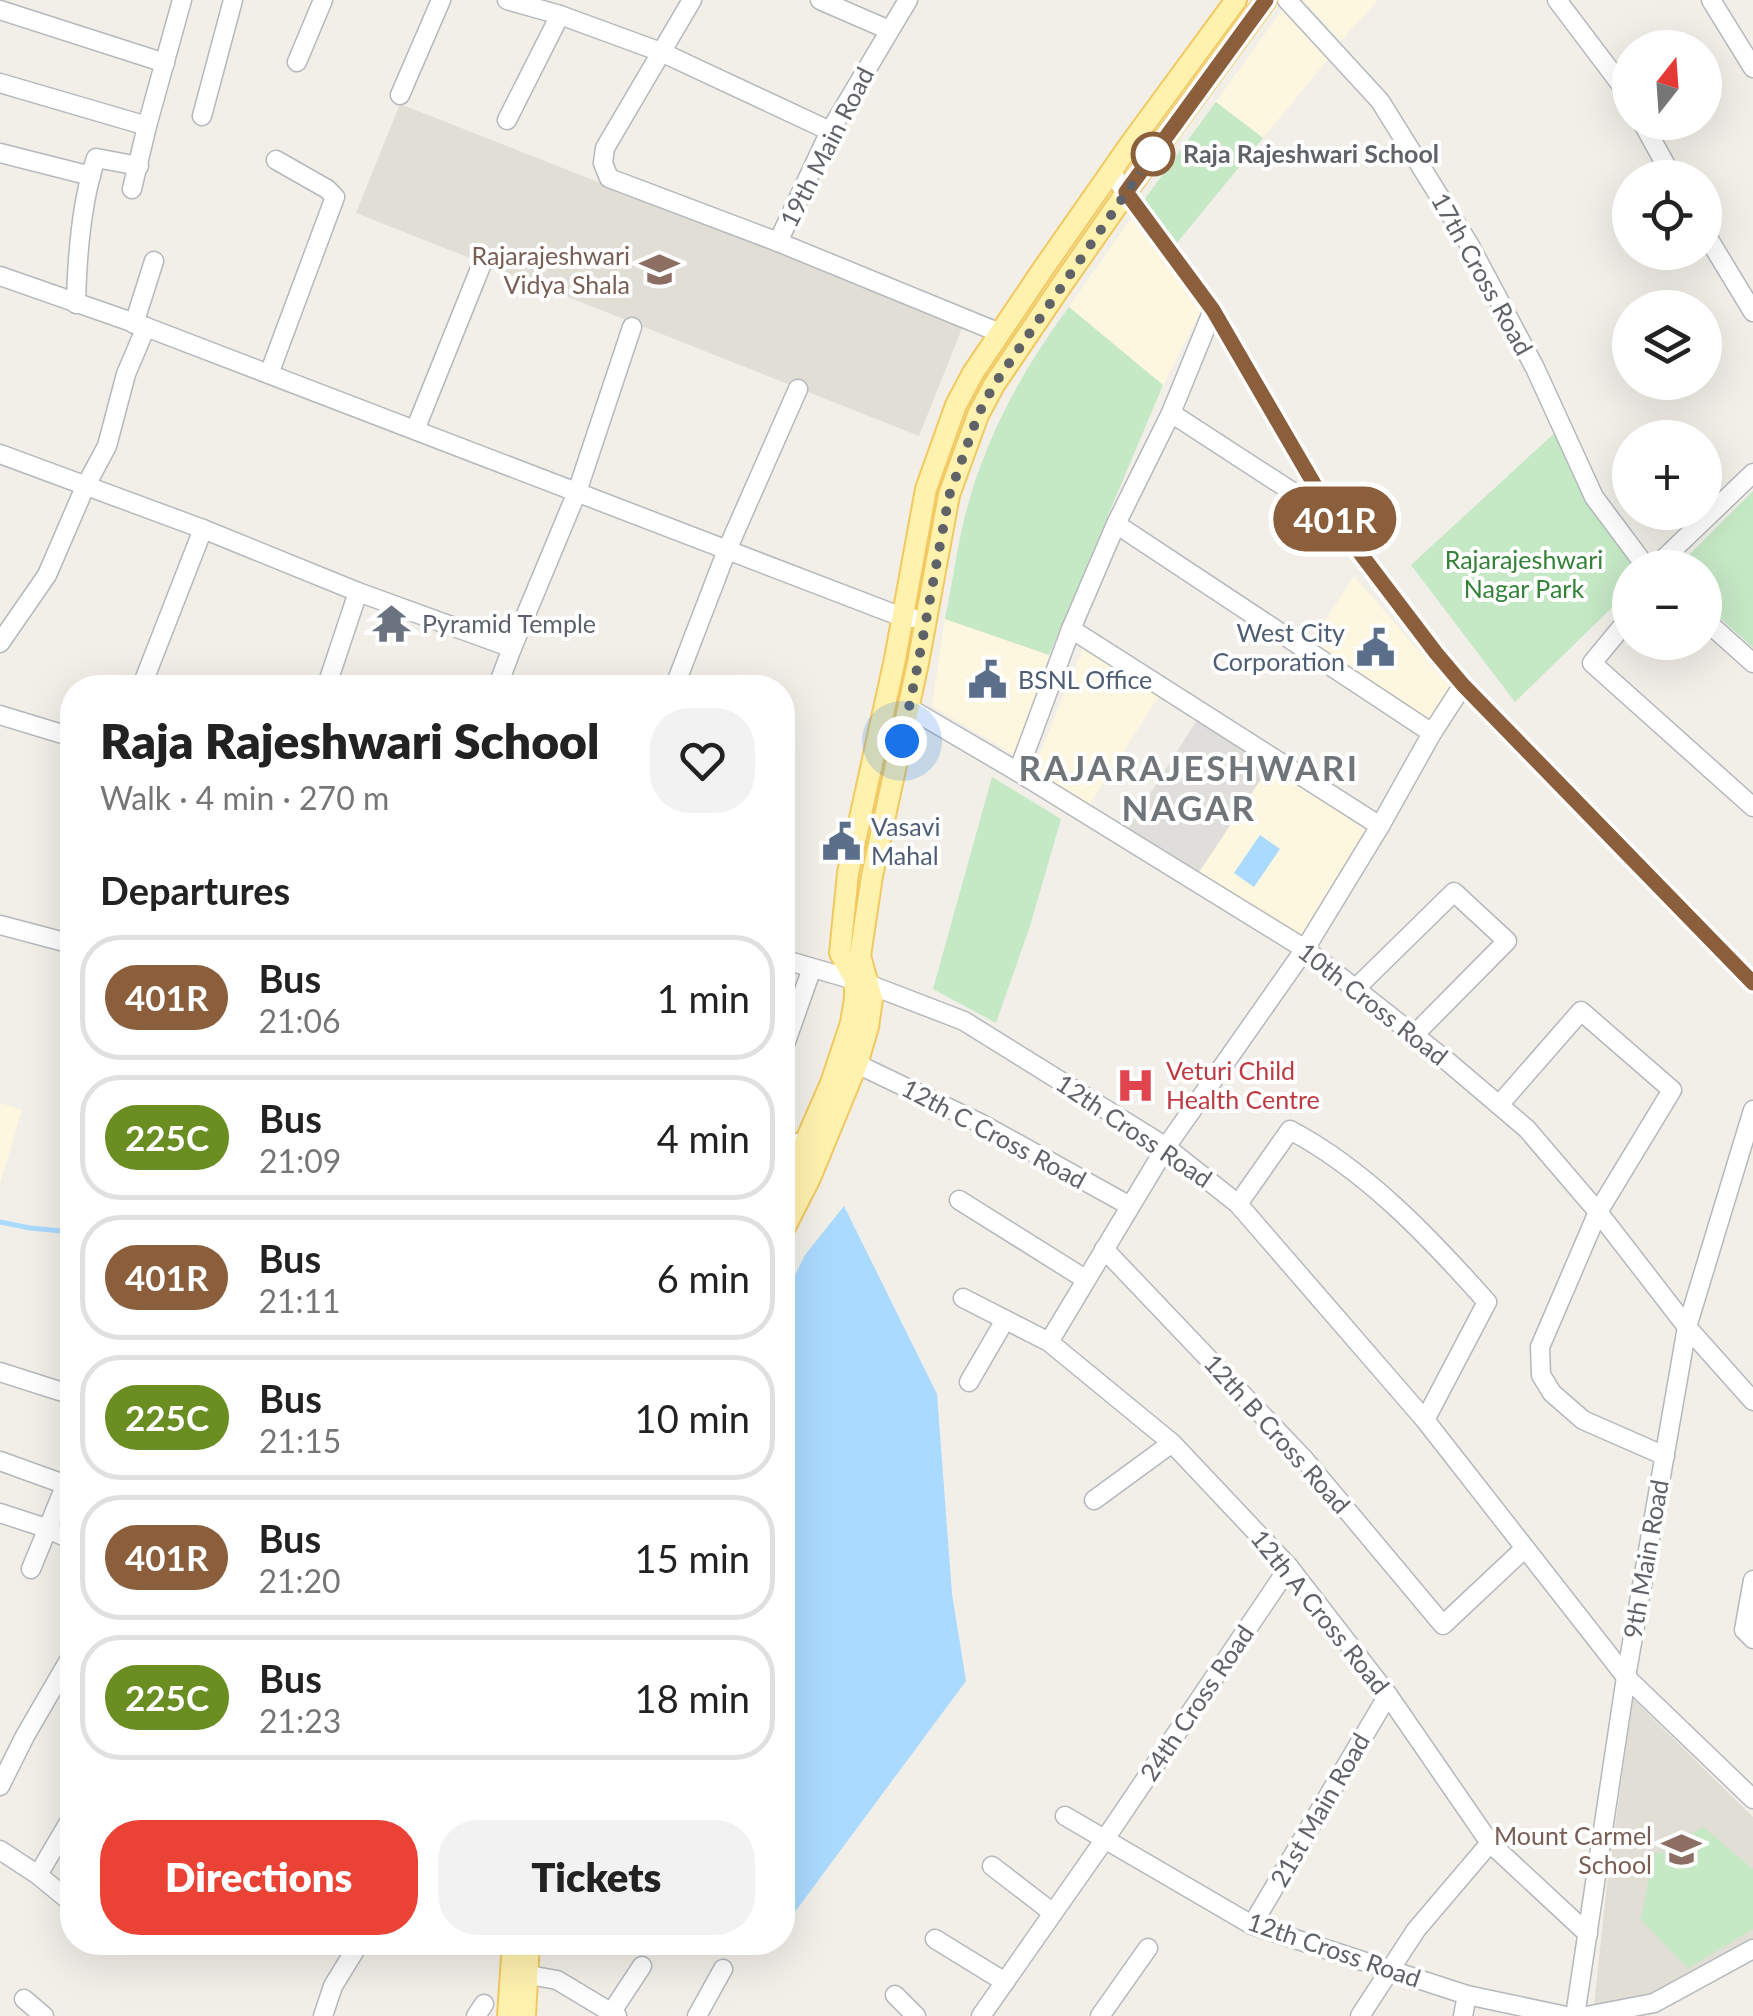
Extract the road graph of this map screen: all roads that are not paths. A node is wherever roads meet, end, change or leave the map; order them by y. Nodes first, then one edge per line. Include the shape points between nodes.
1 (182, 0) edge
2 (232, 0) edge
3 (323, 0) edge
4 (441, 0) edge
5 (508, 0) edge
6 (692, 0) edge
7 (820, 0) edge
8 (908, 0) edge
9 (1236, 0) edge
10 (1266, 0) edge
11 (1287, 0) edge
12 (1557, 0) edge
13 (1711, 0) edge
14 (0, 10) edge
15 (560, 15) junction
16 (889, 30) junction
17 (661, 52) junction
18 (296, 62) dead end
19 (165, 63) junction
20 (1753, 68) edge
21 (1612, 73) edge
22 (0, 83) edge
23 (400, 95) dead end
24 (202, 116) dead end
25 (507, 120) dead end
26 (147, 126) junction
27 (830, 131) junction
28 (0, 153) edge
29 (276, 160) dead end
30 (139, 166) junction
31 (1111, 172) junction
32 (91, 176) junction
33 (132, 189) dead end
34 (1126, 192) junction
35 (778, 242) junction
36 (154, 261) dead end
37 (1722, 262) edge
38 (481, 266) dead end
39 (0, 276) edge
40 (76, 304) junction
41 (1213, 310) junction
42 (1753, 312) edge
43 (140, 325) junction
44 (632, 327) dead end
45 (1000, 333) junction
46 (269, 374) junction
47 (798, 389) dead end
48 (1171, 413) junction
49 (415, 430) junction
50 (0, 454) edge
51 (1753, 472) edge
52 (85, 487) junction
53 (577, 492) junction
54 (1335, 520) junction
55 (1116, 524) junction
56 (203, 529) junction
57 (727, 550) junction
58 (1636, 550) edge
59 (1670, 550) edge
60 (358, 592) junction
61 (902, 617) junction
62 (926, 620) junction
63 (1072, 629) junction
64 (1722, 635) edge
65 (1612, 639) edge
66 (0, 643) edge
67 (512, 648) junction
68 (1753, 663) edge
69 (146, 675) edge
70 (330, 675) edge
71 (502, 675) edge
72 (679, 675) edge
73 (1463, 685) junction
74 (909, 708) junction
75 (0, 715) edge
76 (1432, 732) junction
77 (60, 733) edge
78 (1018, 772) junction
79 (1753, 807) edge
80 (1380, 826) junction
81 (0, 924) edge
82 (60, 941) edge
83 (1304, 949) junction
84 (795, 963) edge
85 (812, 968) junction
86 (861, 982) junction
87 (1753, 983) edge
88 (1355, 989) junction
89 (795, 1016) edge
90 (1414, 1036) junction
91 (857, 1064) junction
92 (1498, 1104) junction
93 (1753, 1110) edge
94 (795, 1143) edge
95 (804, 1146) junction
96 (1166, 1147) junction
97 (795, 1166) edge
98 (959, 1200) dead end
99 (1238, 1204) junction
100 (1130, 1206) junction
101 (795, 1207) edge
102 (1598, 1212) junction
103 (1104, 1249) junction
104 (1086, 1279) junction
105 (963, 1298) dead end
106 (1005, 1320) junction
107 (1687, 1327) junction
108 (1048, 1342) junction
109 (0, 1372) edge
110 (969, 1382) dead end
111 (60, 1392) edge
112 (1753, 1401) edge
113 (1425, 1420) junction
114 (1172, 1443) junction
115 (1665, 1456) junction
116 (0, 1461) edge
117 (60, 1483) edge
118 (1094, 1500) dead end
119 (60, 1502) edge
120 (0, 1513) edge
121 (46, 1528) junction
122 (60, 1534) edge
123 (1525, 1548) junction
124 (1289, 1567) junction
125 (30, 1569) dead end
126 (1753, 1580) edge
127 (1753, 1639) edge
128 (60, 1676) edge
129 (1626, 1676) junction
130 (1388, 1695) junction
131 (0, 1786) edge
132 (1753, 1798) edge
133 (1065, 1816) dead end
134 (60, 1838) edge
135 (1106, 1839) junction
136 (1490, 1843) junction
137 (0, 1850) edge
138 (992, 1866) dead end
139 (38, 1876) junction
140 (60, 1893) edge
141 (1053, 1913) junction
142 (1252, 1926) junction
143 (1588, 1934) junction
144 (935, 1940) dead end
145 (1148, 1948) dead end
146 (1753, 1949) edge
147 (352, 1955) edge
148 (511, 1955) edge
149 (529, 1955) edge
150 (642, 1966) dead end
151 (723, 1969) dead end
152 (1388, 1970) junction
153 (528, 1975) junction
154 (1005, 1982) junction
155 (1467, 1995) junction
156 (894, 1996) dead end
157 (24, 1998) dead end
158 (614, 2014) edge
159 (44, 2016) edge
160 (323, 2016) edge
161 (508, 2016) edge
162 (525, 2016) edge
163 (697, 2016) edge
164 (916, 2016) edge
165 (981, 2016) edge
166 (1100, 2016) edge
167 (1360, 2016) edge
168 (1463, 2016) edge
169 (1566, 2016) edge
170 (1576, 2016) edge
171 (1586, 2016) edge

1 - 19 street
2 - 24 street
3 - 18 street
4 - 23 street
5 - 15 street
6 - 17 street
7 - 16 street
8 - 16 street, 19th Main Road
9 - 31 main road
10 - 34 main road
11 - 58 street, 17th Cross Road via 1380,101 1470,244 1594,498
12 - 21 street
13 - 20 street
14 - 19 street
15 - 17 street
15 - 25 street
16 - 27 street, 19th Main Road
17 - 27 street
17 - 35 street via 605,148 609,178
19 - 26 street
22 - 26 street
26 - 30 street
27 - 35 street, 19th Main Road
28 - 32 street
29 - 46 street via 335,198
30 - 32 street via 97,157
30 - 33 street
31 - 34 street
31 - 45 main road
32 - 40 street
34 - 41 street
34 - 62 main road via 978,415 949,496
35 - 45 street, 19th Main Road
36 - 43 street
37 - 42 street
38 - 49 street
39 - 40 street
40 - 43 street
41 - 48 street
41 - 54 street
43 - 46 street
43 - 52 street via 107,446
44 - 53 street
45 - 61 main road via 956,405 926,489
46 - 49 street
47 - 57 street
48 - 54 street
48 - 55 street
49 - 53 street
50 - 52 street
51 - 59 street
52 - 56 street
52 - 66 street via 47,575
53 - 57 street
53 - 67 street
54 - 73 street
55 - 63 street
55 - 76 street
56 - 60 street
56 - 69 street
57 - 61 street
57 - 72 street
60 - 67 street
60 - 70 street
61 - 62 street
61 - 86 main road via 848,872 840,953
62 - 74 main road
63 - 78 street
63 - 80 street
64 - 68 street
65 - 79 street via 1592,663
67 - 71 street
73 - 76 street
73 - 87 street
74 - 78 street, 10th Cross Road
74 - 86 main road via 872,876
75 - 77 street
76 - 80 street
78 - 83 street, 10th Cross Road
80 - 83 street
81 - 82 street
83 - 88 street, 10th Cross Road
83 - 96 street
84 - 85 street, 12th Cross Road
85 - 86 street, 12th Cross Road
85 - 89 street
86 - 91 main road via 872,999
86 - 95 main road via 844,1051
86 - 96 street, 12th Cross Road via 964,1021
88 - 90 street, 10th Cross Road
88 - 90 street via 1454,892 1507,942
90 - 92 street, 10th Cross Road
91 - 100 street, 12th C Cross Road
91 - 101 main road
92 - 102 street, 10th Cross Road
92 - 102 street via 1582,1011 1672,1090
93 - 107 street, 9th Main Road
94 - 95 street
95 - 97 main road
96 - 99 street, 12th Cross Road
96 - 100 street
98 - 104 street
99 - 113 street, 12th Cross Road
99 - 113 street via 1290,1130 1384,1198 1487,1302
100 - 103 street
102 - 107 street, 10th Cross Road
102 - 115 street via 1540,1347 1541,1375 1583,1420
103 - 104 street
103 - 123 street, 12th B Cross Road via 1304,1459 1443,1626
104 - 108 street
105 - 106 street, 12th A Cross Road
106 - 108 street, 12th A Cross Road
106 - 110 street
107 - 112 street, 10th Cross Road
107 - 115 street, 9th Main Road
108 - 114 street, 12th A Cross Road
109 - 111 street
113 - 123 street, 12th Cross Road
114 - 118 street
114 - 124 street, 12th A Cross Road
115 - 129 street, 9th Main Road
116 - 117 street
119 - 121 street
120 - 121 street
121 - 122 street
121 - 125 street
123 - 129 street, 12th Cross Road
124 - 130 street, 12th A Cross Road
124 - 135 street, 24th Cross Road
126 - 127 street via 1744,1630
128 - 131 street
129 - 132 street, 12th Cross Road
129 - 143 street, 9th Main Road
130 - 136 street, 12th A Cross Road
130 - 142 street, 21st Main Road
133 - 135 street, 12th Cross Road
134 - 139 street
135 - 141 street, 24th Cross Road
135 - 142 street, 12th Cross Road
136 - 143 street, 12th A Cross Road
136 - 152 street
137 - 139 street
138 - 141 street
139 - 140 street
141 - 154 street, 24th Cross Road
142 - 152 street, 12th Cross Road
143 - 170 street, 9th Main Road
144 - 154 street
145 - 166 street
146 - 171 street via 1654,2003
147 - 160 street
148 - 161 main road
149 - 153 main road
150 - 158 street
151 - 163 street
152 - 155 street, 12th Cross Road
152 - 167 street
153 - 158 street via 557,1980
153 - 162 main road
154 - 165 street, 24th Cross Road
155 - 168 street
155 - 169 street, 12th Cross Road
156 - 164 street
157 - 159 street

